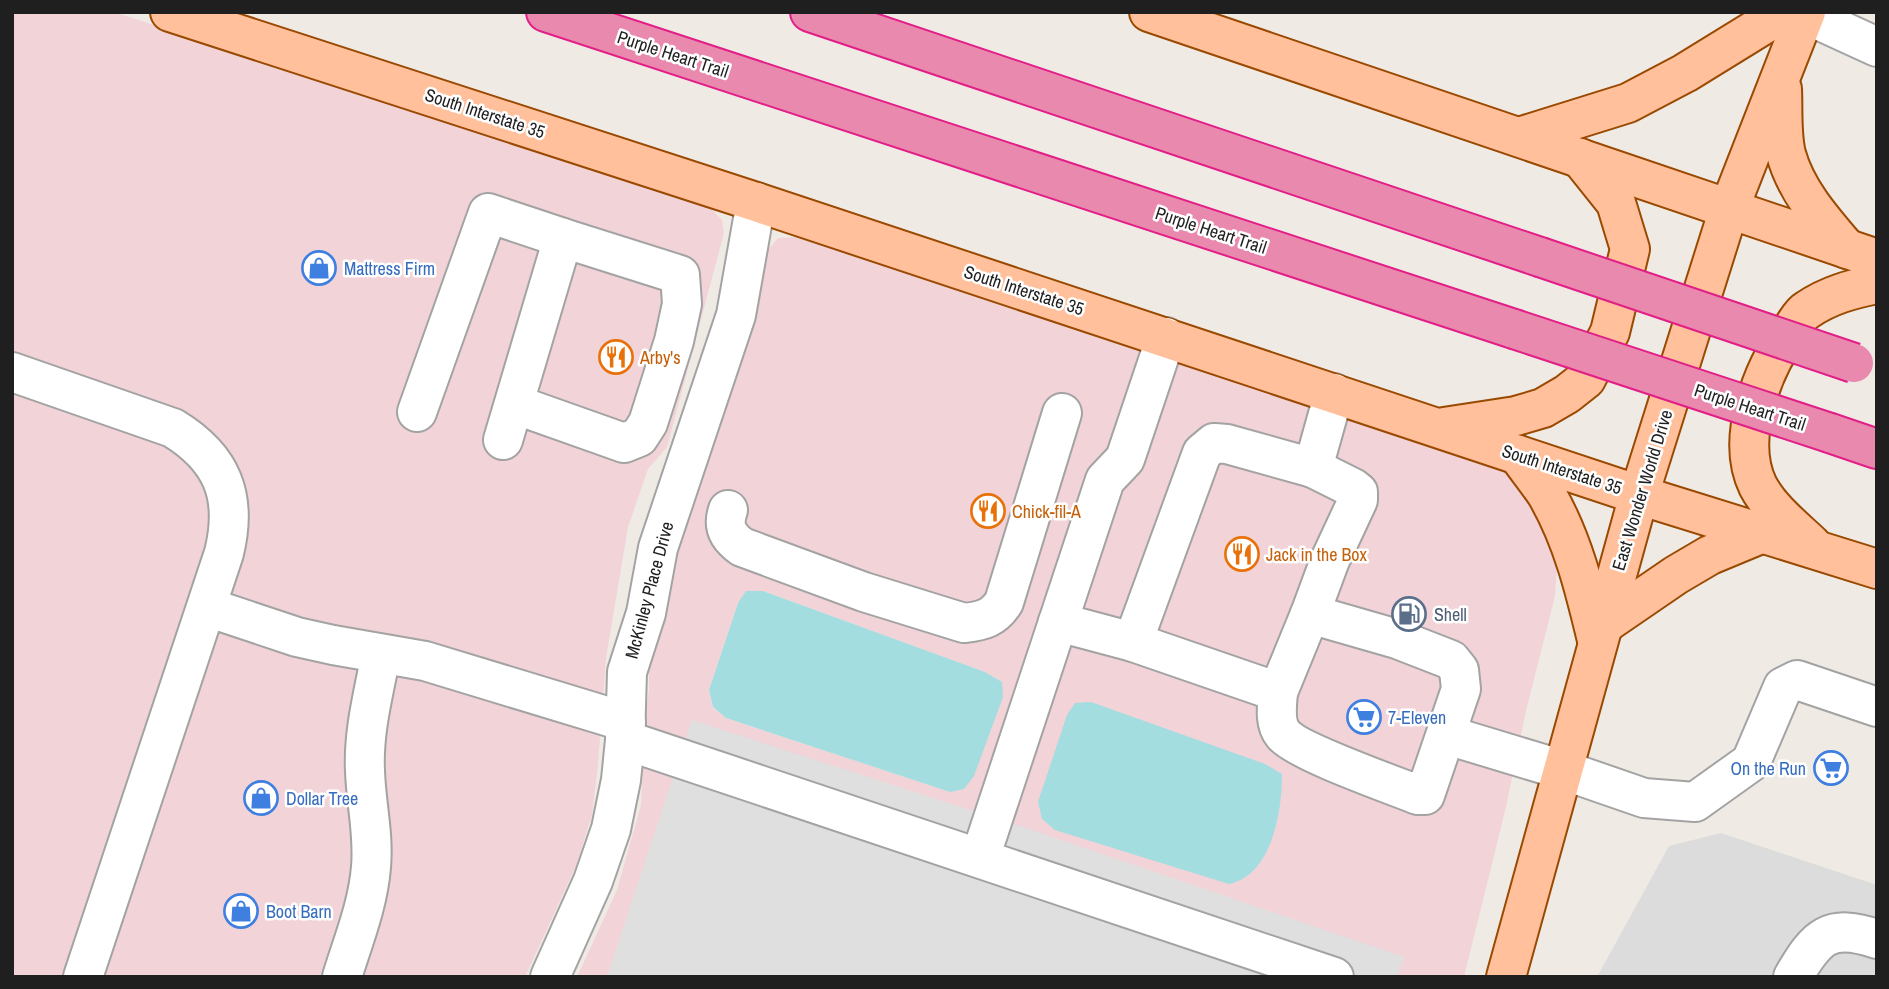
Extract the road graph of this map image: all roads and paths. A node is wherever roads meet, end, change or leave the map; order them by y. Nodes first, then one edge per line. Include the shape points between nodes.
1 (170, 12) edge
2 (545, 12) edge
3 (810, 12) edge
4 (1798, 13) edge
5 (1164, 15) edge
6 (1877, 47) edge
7 (1781, 80) junction
8 (1519, 137) junction
9 (1580, 158) junction
10 (756, 202) junction
11 (1729, 209) junction
12 (563, 239) junction
13 (1862, 254) edge
14 (1877, 284) edge
15 (1154, 333) junction
16 (1865, 367) edge
17 (12, 372) edge
18 (1334, 393) junction
19 (514, 404) junction
20 (417, 412) dead end
21 (1062, 413) dead end
22 (1439, 428) junction
23 (503, 440) dead end
24 (1877, 449) edge
25 (1518, 455) junction
26 (1313, 468) junction
27 (1639, 495) junction
28 (728, 510) dead end
29 (1763, 533) junction
30 (1817, 550) junction
31 (1877, 569) edge
32 (207, 607) junction
33 (1310, 614) junction
34 (1058, 622) junction
35 (1600, 634) junction
36 (1133, 642) junction
37 (381, 653) junction
38 (1278, 692) junction
39 (1877, 707) edge
40 (625, 731) junction
41 (1447, 735) junction
42 (1563, 771) junction
43 (980, 858) junction
44 (1877, 939) edge
45 (83, 977) edge
46 (342, 977) edge
47 (550, 977) edge
48 (1334, 977) edge
49 (1506, 977) edge
50 (1793, 977) edge

1 - 10 main road, South Interstate 35
2 - 24 highway, Purple Heart Trail, bridge
3 - 16 highway, bridge
4 - 6 street
4 - 7 main road, East Wonder World Drive
4 - 8 main road via 1628,103
5 - 8 main road
7 - 11 main road, East Wonder World Drive
7 - 13 main road via 1786,153 1801,190 1818,216
8 - 9 main road
9 - 11 main road
9 - 22 main road via 1615,203 1630,249 1611,332 1586,379 1551,403 1516,416
10 - 15 main road, South Interstate 35
10 - 40 street, McKinley Place Drive via 736,314 658,548 646,613 628,672
11 - 13 main road
11 - 27 main road, East Wonder World Drive
12 - 19 street
12 - 19 street via 680,275 682,304 665,372 648,423 639,437 624,443
12 - 20 street via 488,213
14 - 30 main road via 1842,291 1805,311 1774,353 1752,417 1748,450 1758,485 1779,514
15 - 18 main road, South Interstate 35
15 - 34 street via 1102,451 1105,480
17 - 32 street via 173,428 209,457 221,475 229,519
18 - 22 main road, South Interstate 35
18 - 26 street
19 - 23 street
21 - 28 street via 1004,601 988,618 964,623 742,547 726,529
22 - 25 main road, South Interstate 35
25 - 27 main road, South Interstate 35
25 - 35 main road via 1568,537
26 - 33 street via 1358,492 1358,500
26 - 36 street via 1227,444 1214,443 1202,453
27 - 29 main road, South Interstate 35
27 - 35 main road, East Wonder World Drive
29 - 30 main road, South Interstate 35
29 - 35 main road via 1676,575
30 - 31 main road, South Interstate 35
32 - 37 street via 297,637
32 - 45 street
33 - 38 street
33 - 41 street via 1451,660 1459,670 1461,690
34 - 36 street
34 - 43 street
35 - 42 main road, East Wonder World Drive
36 - 38 street
37 - 40 street via 425,660
37 - 46 street via 365,739 371,870
38 - 41 street via 1277,720 1284,735 1306,750 1418,795 1425,795 1429,787
39 - 42 street via 1797,680 1783,687 1751,762 1695,802 1644,798
40 - 43 street
40 - 47 street, McKinley Place Drive via 611,829
41 - 42 street
42 - 49 main road, East Wonder World Drive
43 - 48 street
44 - 50 street via 1852,931 1829,933 1808,950

